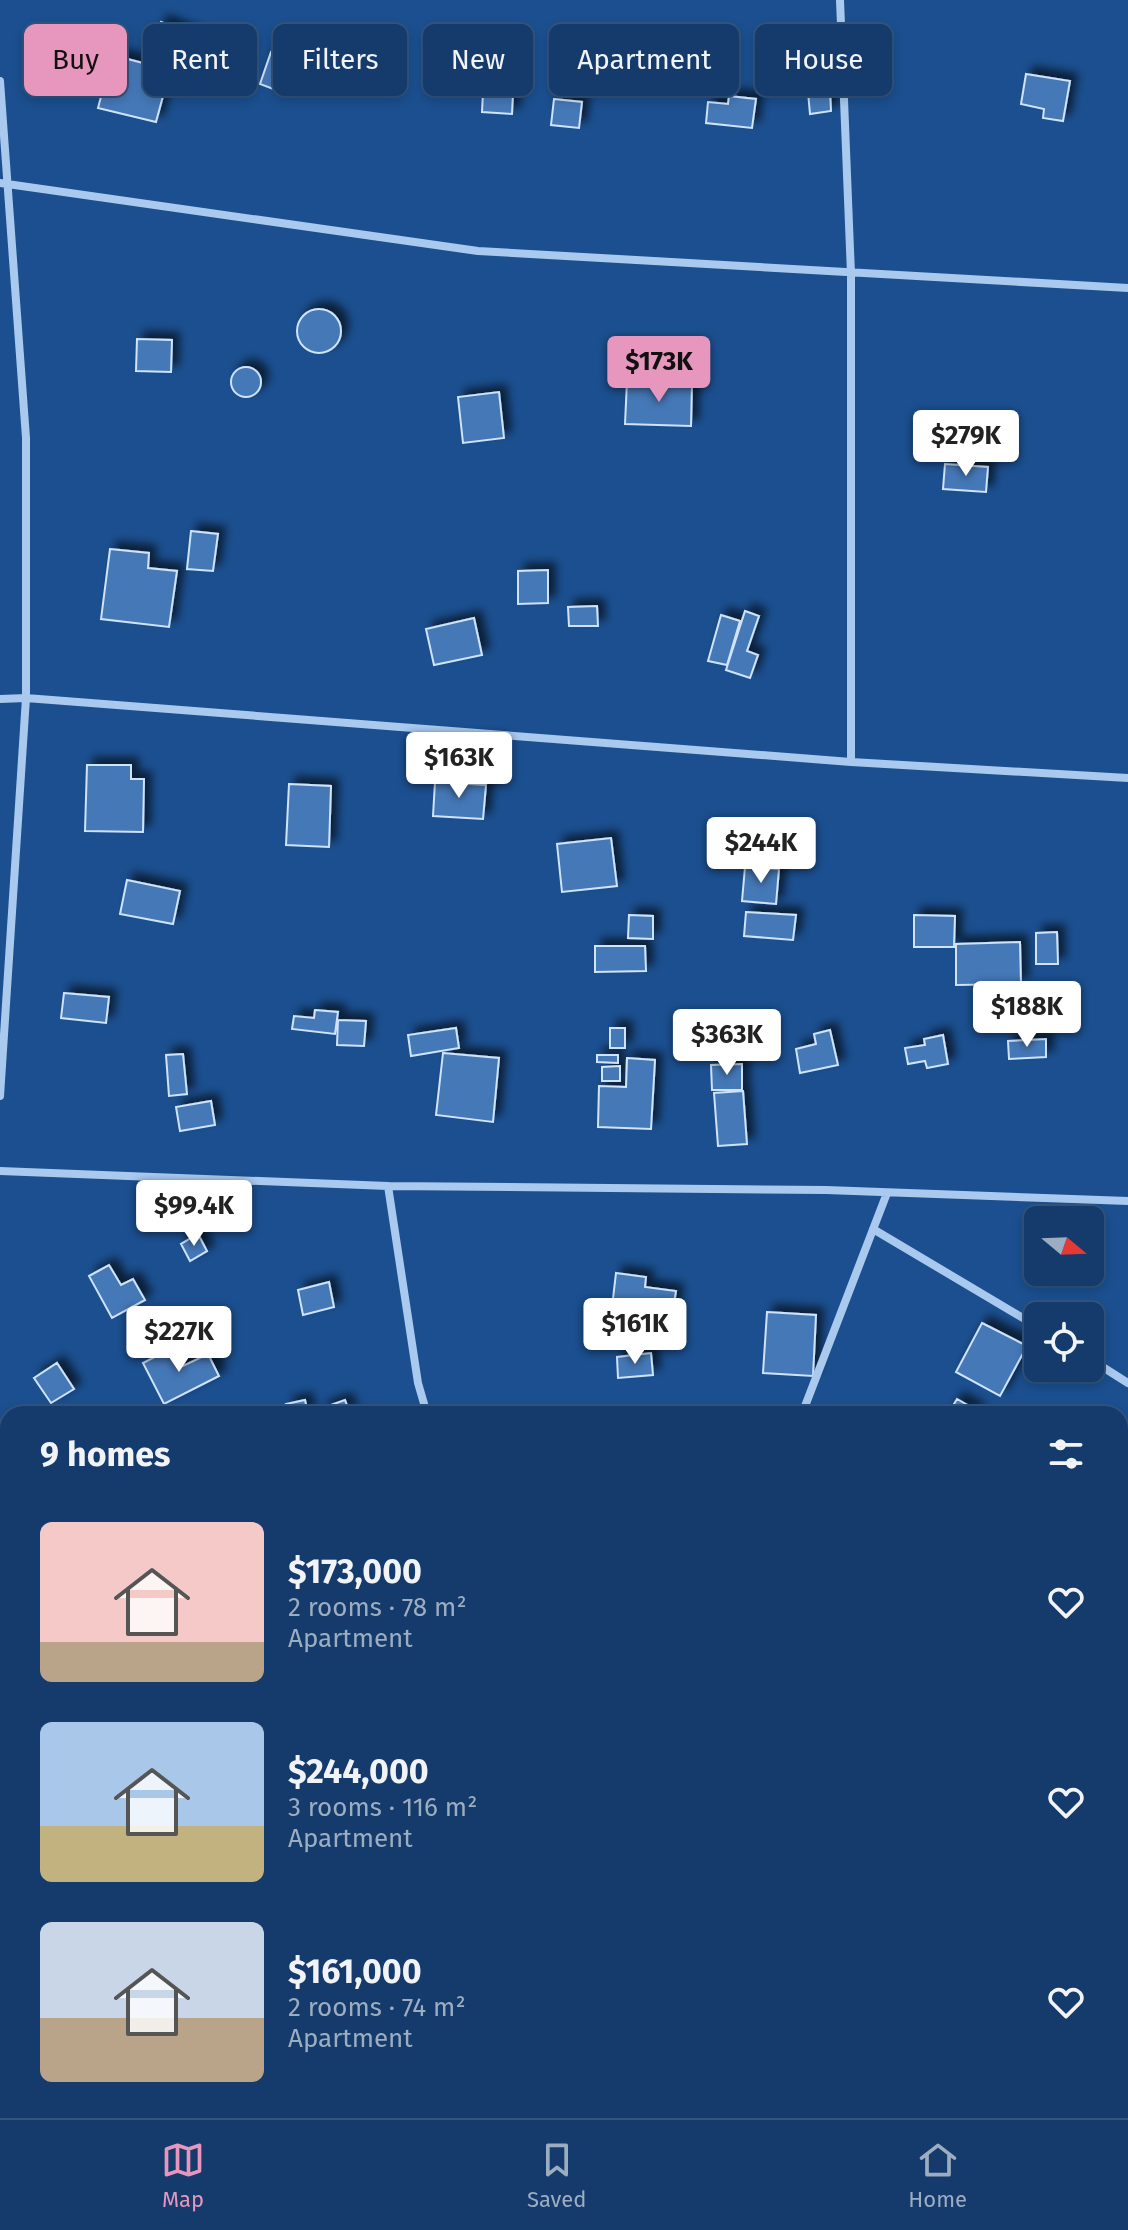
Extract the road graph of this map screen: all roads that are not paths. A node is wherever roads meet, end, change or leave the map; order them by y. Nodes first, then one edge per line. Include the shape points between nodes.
1 (840, 0) edge
2 (0, 81) edge
3 (4, 183) edge
4 (851, 274) junction
5 (1128, 288) edge
6 (26, 698) junction
7 (0, 699) edge
8 (851, 762) junction
9 (1128, 778) edge
10 (0, 1096) edge
11 (0, 1171) edge
12 (388, 1186) junction
13 (887, 1193) junction
14 (1128, 1201) edge
15 (873, 1229) junction
16 (1024, 1319) edge
17 (1104, 1368) edge
18 (1128, 1383) edge
19 (425, 1406) edge
20 (805, 1406) edge

1 - 4 street
2 - 3 street
3 - 4 street via 478,251
3 - 6 street via 26,438
4 - 5 street
4 - 8 street
6 - 7 street
6 - 8 street
6 - 10 street
8 - 9 street
11 - 12 street
12 - 13 street
12 - 19 street
13 - 14 street
13 - 15 street
15 - 16 street
15 - 20 street
17 - 18 street

